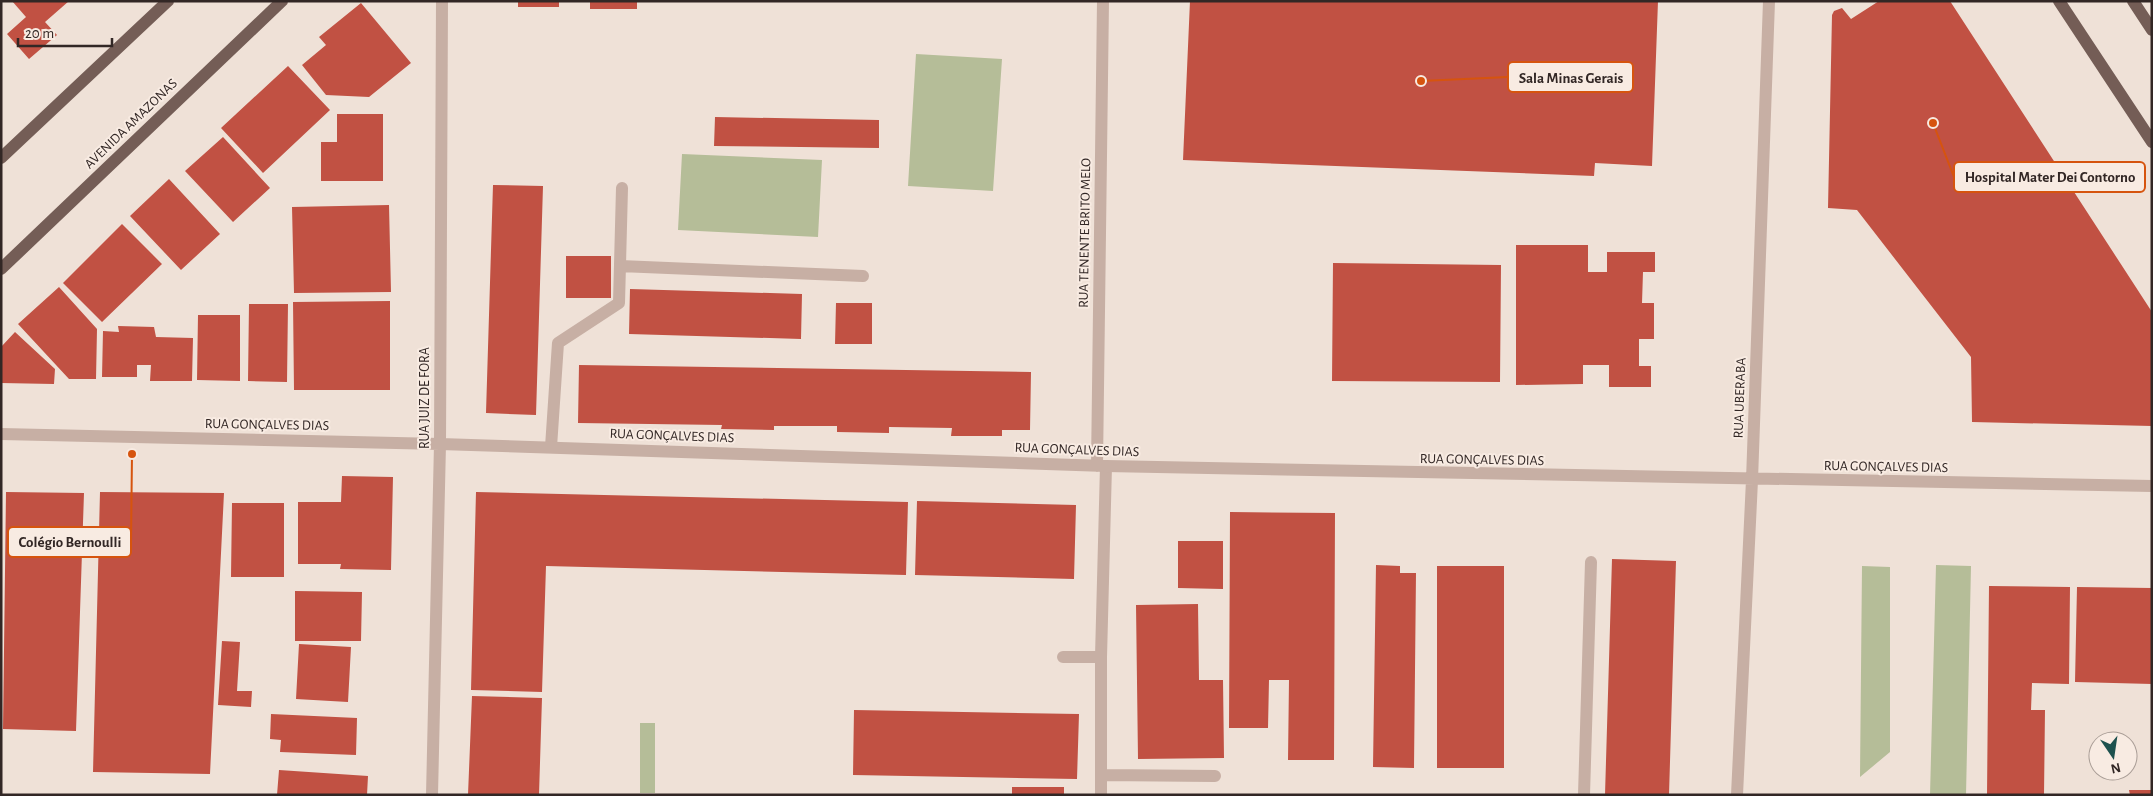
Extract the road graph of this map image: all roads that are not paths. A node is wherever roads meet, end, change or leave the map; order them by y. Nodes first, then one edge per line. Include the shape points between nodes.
1 (168, 1) edge
2 (282, 1) edge
3 (442, 1) edge
4 (1103, 1) edge
5 (1769, 1) edge
6 (2059, 1) edge
7 (2133, 1) edge
8 (2152, 30) edge
9 (2152, 142) edge
10 (1, 158) edge
11 (622, 188) dead end
12 (620, 266) junction
13 (1, 269) edge
14 (863, 276) dead end
15 (1, 434) edge
16 (440, 444) junction
17 (551, 447) junction
18 (1102, 466) junction
19 (1752, 480) junction
20 (2152, 486) edge
21 (1591, 562) dead end
22 (1063, 657) dead end
23 (1101, 657) junction
24 (1101, 775) junction
25 (1215, 776) dead end
26 (432, 795) edge
27 (1101, 795) edge
28 (1584, 795) edge
29 (1737, 795) edge

1 - 10 main road
2 - 13 main road, AVENIDA AMAZONAS
3 - 16 street, RUA JUIZ DE FORA
4 - 18 street, RUA TENENTE BRITO MELO
5 - 19 street, RUA UBERABA
6 - 9 main road
7 - 8 main road
11 - 12 street
12 - 14 street
12 - 17 street via 619,303 558,343
15 - 16 street, RUA GONÇALVES DIAS
16 - 17 street, RUA GONÇALVES DIAS
16 - 26 street, RUA JUIZ DE FORA
17 - 18 street, RUA GONÇALVES DIAS
18 - 19 street, RUA GONÇALVES DIAS
18 - 23 street, RUA TENENTE BRITO MELO
19 - 20 street, RUA GONÇALVES DIAS
19 - 29 street, RUA UBERABA
21 - 28 street
22 - 23 street
23 - 24 street, RUA TENENTE BRITO MELO
24 - 25 street
24 - 27 street, RUA TENENTE BRITO MELO

